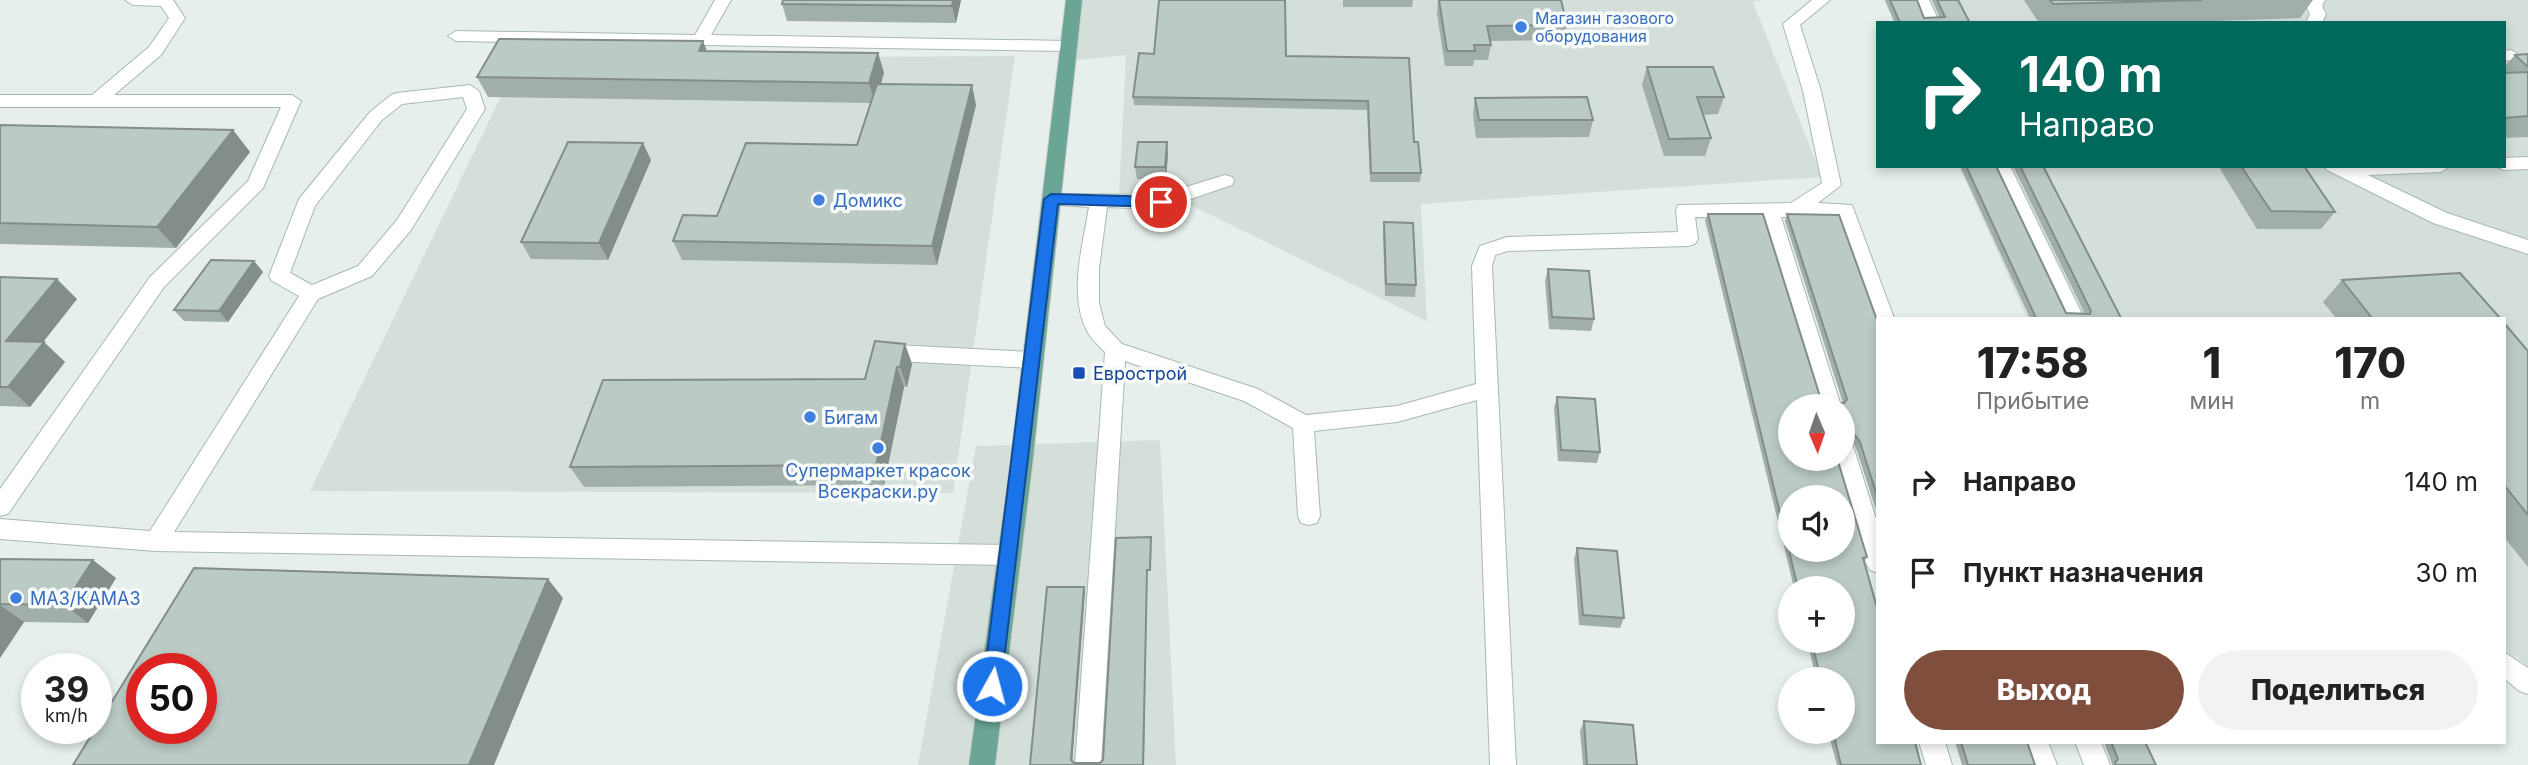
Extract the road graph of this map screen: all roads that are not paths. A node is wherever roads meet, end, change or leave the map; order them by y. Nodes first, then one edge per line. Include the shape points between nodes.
1 (133, 0) edge
2 (723, 0) edge
3 (1074, 0) edge
4 (1822, 0) edge
5 (1922, 0) edge
6 (2317, 0) edge
7 (1931, 21) edge
8 (2315, 21) edge
9 (456, 36) dead end
10 (700, 40) junction
11 (1069, 46) junction
12 (0, 101) edge
13 (96, 101) junction
14 (2528, 163) edge
15 (2506, 164) edge
16 (2002, 168) edge
17 (2336, 168) edge
18 (1225, 181) dead end
19 (1051, 199) junction
20 (1099, 200) junction
21 (1795, 210) junction
22 (1770, 211) junction
23 (2528, 247) edge
24 (311, 295) junction
25 (1884, 317) edge
26 (2074, 317) edge
27 (1115, 350) junction
28 (896, 353) edge
29 (1033, 360) junction
30 (1486, 389) junction
31 (1826, 394) edge
32 (1303, 424) junction
33 (1850, 471) edge
34 (0, 507) edge
35 (1309, 516) dead end
36 (0, 529) edge
37 (156, 541) junction
38 (1008, 555) junction
39 (1876, 556) edge
40 (2506, 665) edge
41 (2528, 683) edge
42 (1934, 744) edge
43 (2036, 744) edge
44 (2089, 744) edge
45 (982, 765) edge
46 (1088, 765) edge
47 (1503, 765) edge
48 (1940, 765) edge
49 (2044, 765) edge
50 (2097, 765) edge

1 - 13 street via 166,1 177,18 155,51
2 - 10 street
3 - 11 main road
4 - 21 street via 1791,24 1812,91 1832,185
5 - 7 street
6 - 8 street
9 - 10 street
10 - 11 street
11 - 19 main road
12 - 13 street
13 - 34 street via 292,101 256,184 157,282
14 - 15 street
16 - 26 street
17 - 23 street via 2440,218
18 - 20 street via 1161,202
19 - 20 street
19 - 29 main road
20 - 27 street via 1088,303 1096,328
21 - 22 street
21 - 25 street via 1845,210
22 - 30 street via 1685,210 1688,239 1507,244 1487,251 1482,266
22 - 31 street
24 - 24 street via 365,271 404,225 476,109 470,91 397,99 376,116 306,204 279,276
24 - 37 street
27 - 32 street via 1251,396
27 - 46 street
28 - 29 street
29 - 38 main road
30 - 32 street via 1397,414
30 - 47 street
32 - 35 street
33 - 39 street
36 - 37 street
37 - 38 street
38 - 45 main road
40 - 41 street
42 - 48 street
43 - 49 street
44 - 50 street

